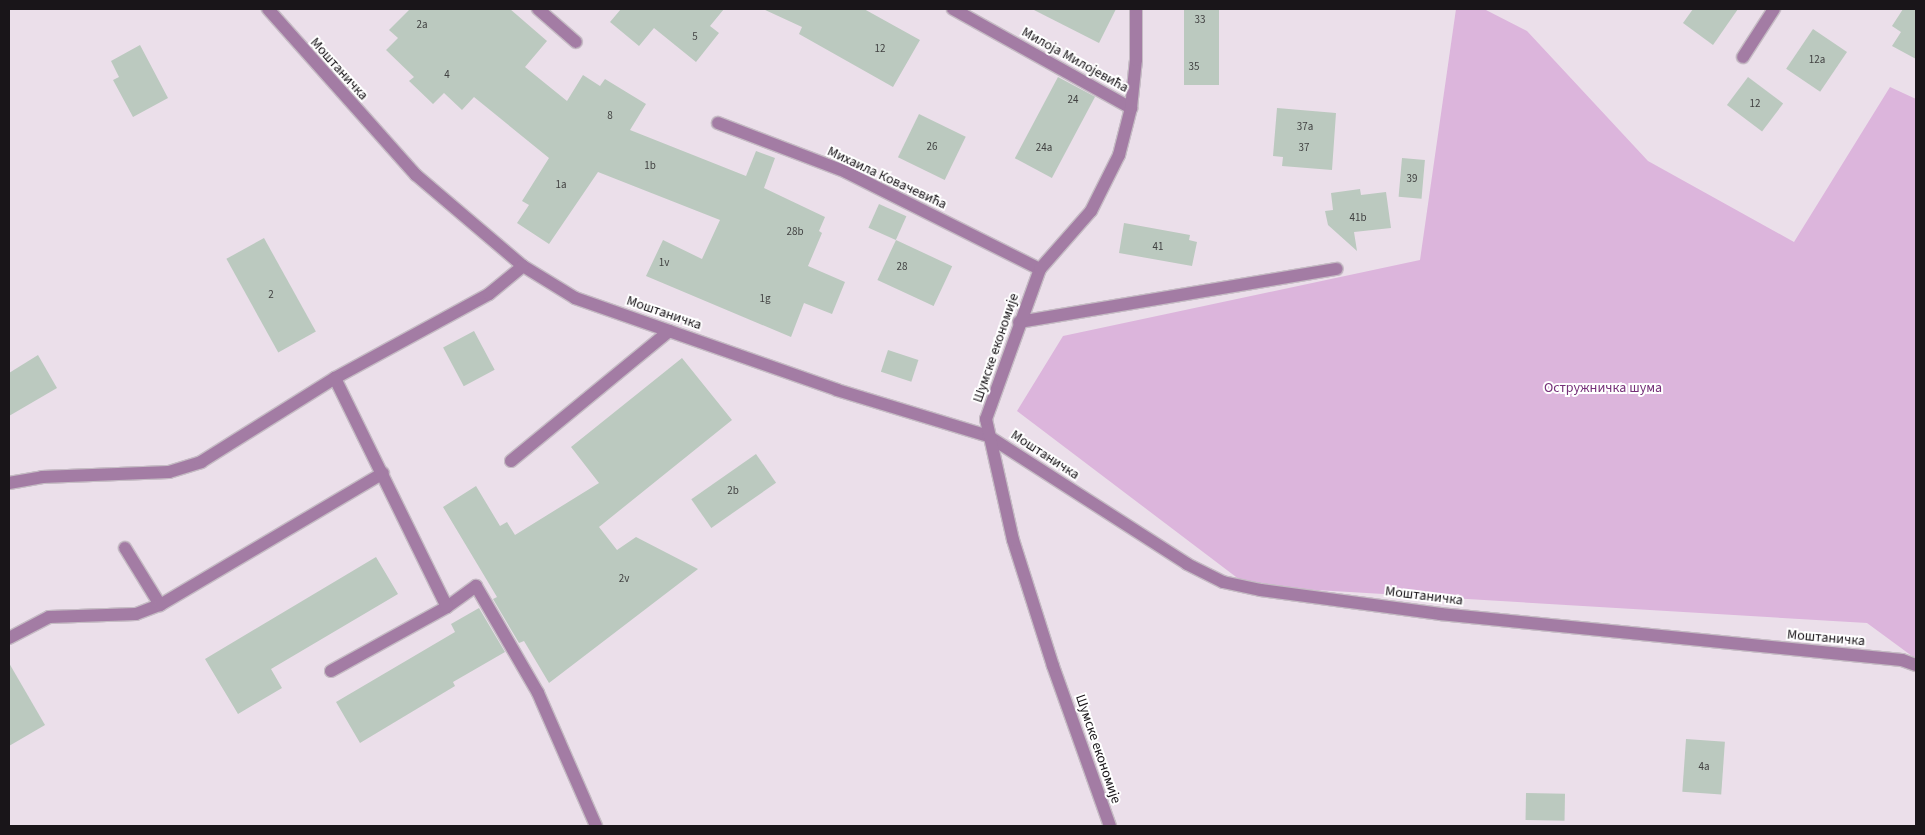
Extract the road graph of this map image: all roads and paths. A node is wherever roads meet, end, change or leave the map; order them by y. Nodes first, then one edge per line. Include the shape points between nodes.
1 (268, 9) edge
2 (538, 9) edge
3 (953, 9) edge
4 (1136, 9) edge
5 (1774, 9) edge
6 (576, 42) dead end
7 (1743, 57) dead end
8 (1130, 108) junction
9 (718, 123) dead end
10 (523, 266) junction
11 (1040, 268) junction
12 (1337, 269) dead end
13 (1020, 322) junction
14 (669, 331) junction
15 (334, 378) junction
16 (988, 436) junction
17 (511, 461) dead end
18 (383, 473) junction
19 (9, 483) edge
20 (125, 548) dead end
21 (160, 606) junction
22 (447, 606) junction
23 (9, 638) edge
24 (1916, 666) edge
25 (331, 671) dead end
26 (596, 826) edge
27 (1110, 826) edge

1 - 10 street, Моштаничка via 416,175
2 - 6 street
3 - 8 street, Милоја Милојевића
4 - 8 street, Шумске економије via 1136,60
5 - 7 street
8 - 11 street, Шумске економије via 1119,155 1091,211
9 - 11 street, Михаила Ковачевића via 846,172
10 - 14 street, Моштаничка via 576,298
10 - 15 street via 489,294
11 - 13 street, Шумске економије
12 - 13 street
13 - 16 street, Шумске економије via 986,418
14 - 16 street, Моштаничка via 837,390
14 - 17 street
15 - 18 street
15 - 19 street via 200,462 169,472 42,477
16 - 24 street, Моштаничка via 1187,564 1223,582 1260,590 1440,614 1902,660
16 - 27 street, Шумске економије via 1013,540 1053,666
18 - 21 street
18 - 22 street
20 - 21 street
21 - 23 street via 136,614 49,617
22 - 25 street
22 - 26 street via 476,586 538,693

